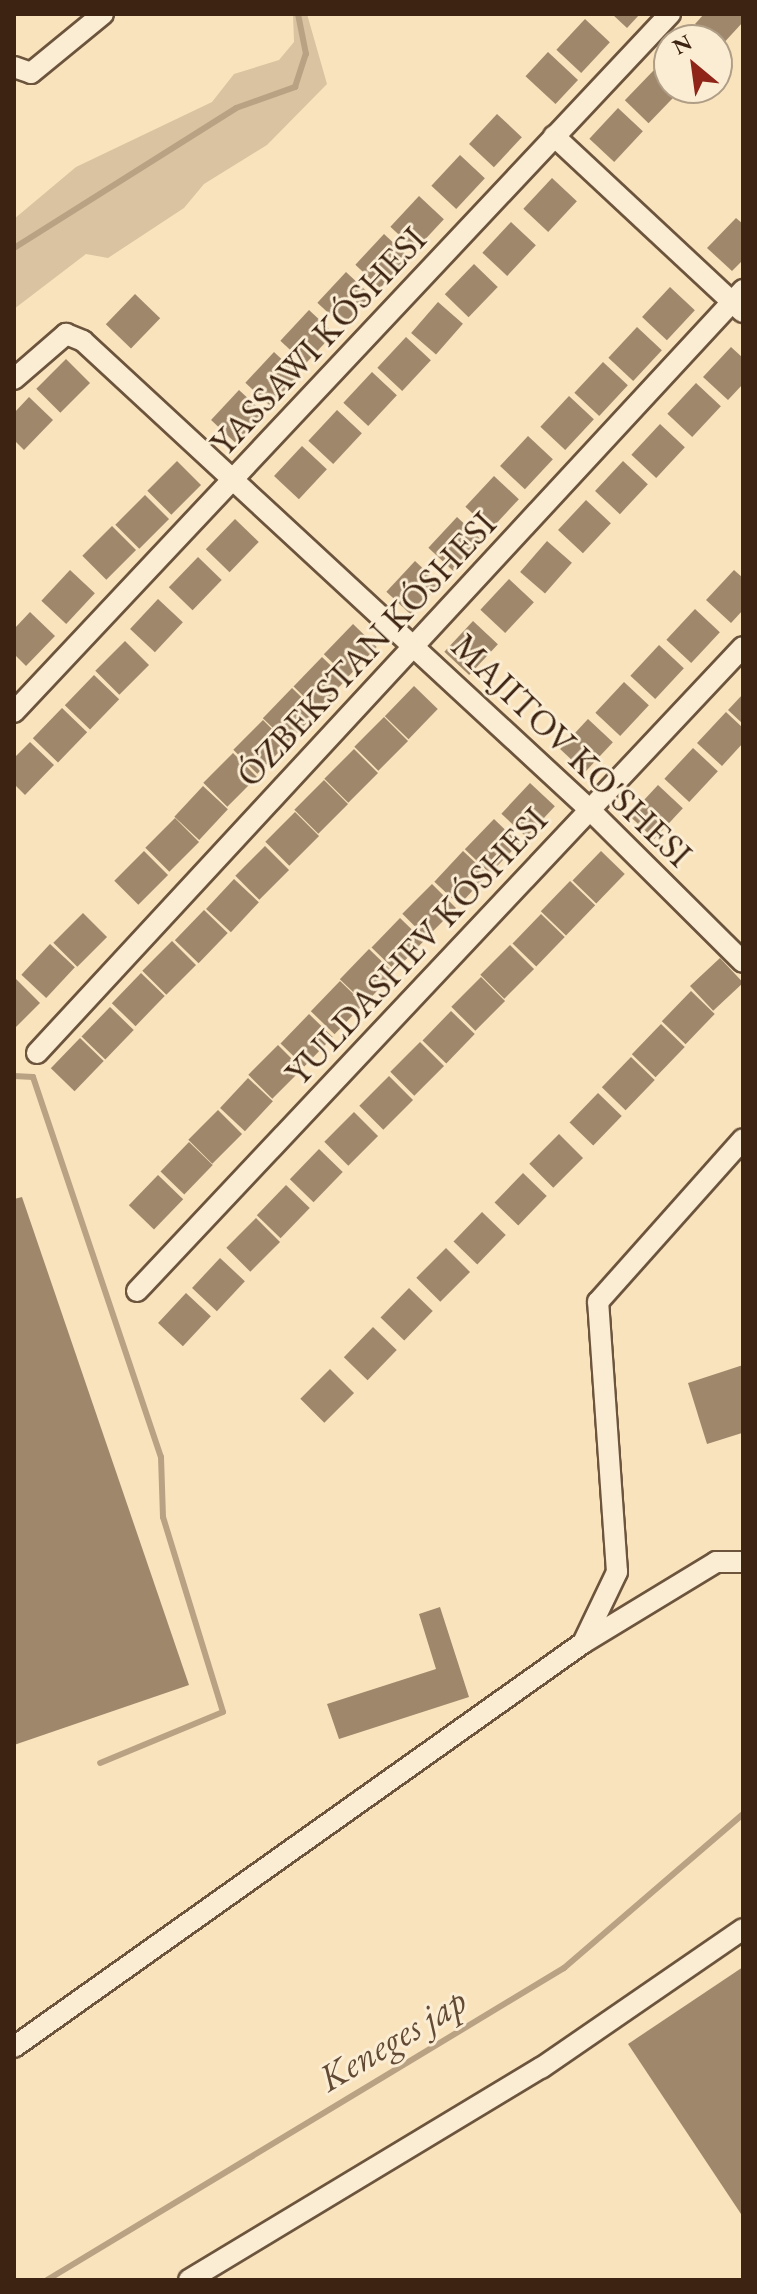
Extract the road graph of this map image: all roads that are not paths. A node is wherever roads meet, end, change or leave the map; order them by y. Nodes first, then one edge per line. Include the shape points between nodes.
1 (103, 14) edge
2 (670, 14) edge
3 (22, 70) edge
4 (554, 136) junction
5 (739, 301) edge
6 (14, 379) edge
7 (236, 479) junction
8 (415, 646) junction
9 (743, 647) edge
10 (14, 712) edge
11 (591, 811) junction
12 (743, 962) edge
13 (37, 1053) dead end
14 (743, 1139) edge
15 (137, 1291) dead end
16 (743, 1562) edge
17 (583, 1643) junction
18 (743, 1929) edge
19 (14, 2047) edge
20 (189, 2280) edge

1 - 3 street
2 - 4 street, YASSAWI KÓSHESI
4 - 5 street
4 - 7 street, YASSAWI KÓSHESI
5 - 8 street, ÓZBEKSTAN KÓSHESI
6 - 7 street, MAJITOV KO'SHESI via 66,334
7 - 8 street, MAJITOV KO'SHESI
7 - 10 street, YASSAWI KÓSHESI
8 - 11 street, MAJITOV KO'SHESI
8 - 13 street, ÓZBEKSTAN KÓSHESI
9 - 11 street, YULDASHEV KÓSHESI
11 - 12 street, MAJITOV KO'SHESI
11 - 15 street, YULDASHEV KÓSHESI
14 - 17 street via 598,1302 617,1572
16 - 17 street via 716,1562
17 - 19 street
18 - 20 street via 541,2068

